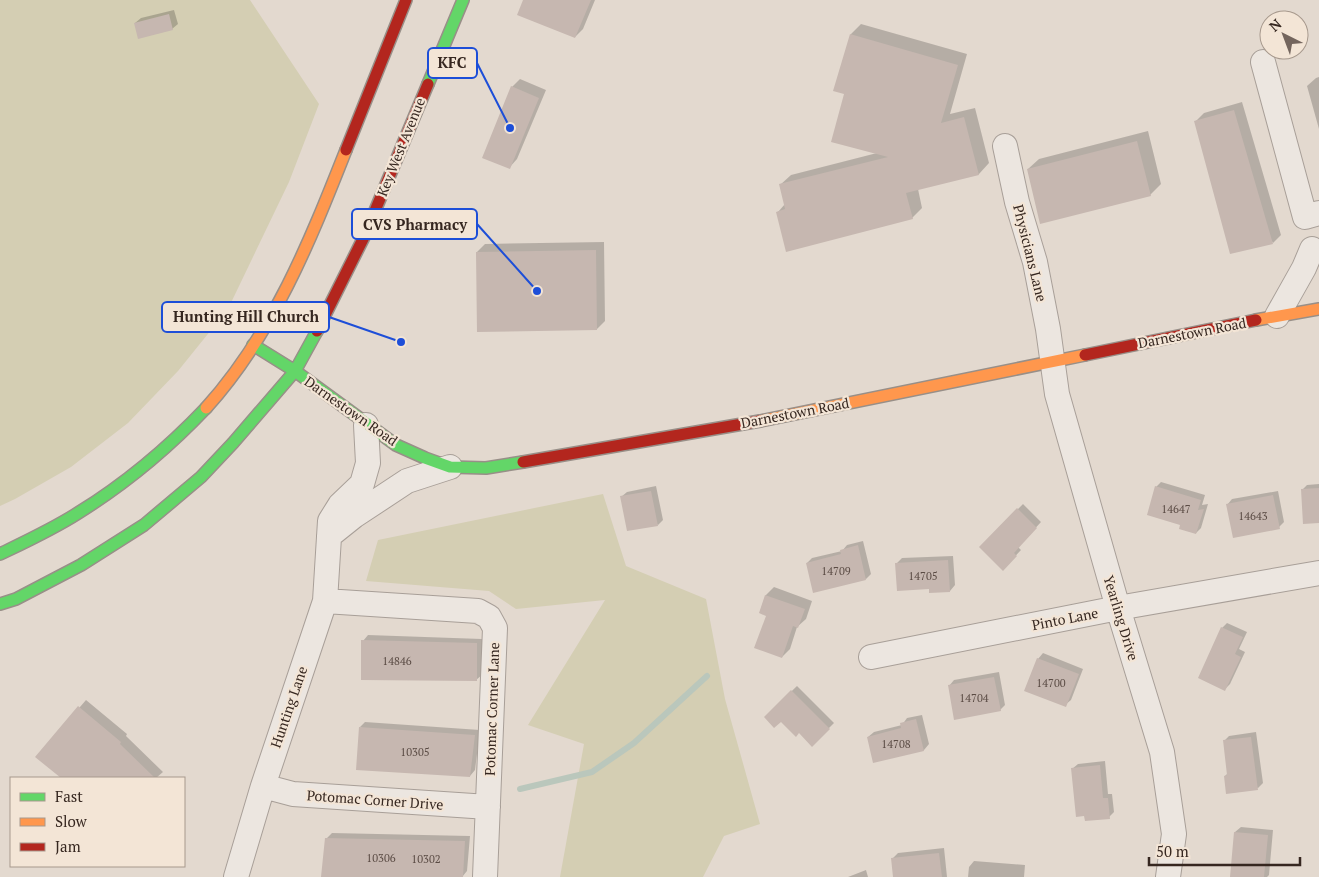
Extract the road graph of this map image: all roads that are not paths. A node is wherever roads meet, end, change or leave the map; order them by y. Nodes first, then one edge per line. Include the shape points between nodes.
1 (406, 0) edge
2 (463, 0) edge
3 (1263, 62) dead end
4 (1005, 146) dead end
5 (1312, 215) edge
6 (1315, 253) edge
7 (1319, 309) edge
8 (1277, 316) junction
9 (254, 345) junction
10 (1052, 361) junction
11 (295, 371) junction
12 (366, 425) junction
13 (450, 467) junction
14 (329, 536) junction
15 (0, 554) edge
16 (1319, 573) edge
17 (325, 601) junction
18 (0, 604) edge
19 (1118, 608) junction
20 (871, 657) dead end
21 (263, 786) junction
22 (488, 807) junction
23 (236, 877) edge
24 (485, 877) edge
25 (1168, 877) edge

1 - 9 main road via 306,248
2 - 11 main road, Key West Avenue via 357,252
3 - 5 street
4 - 10 street, Physicians Lane via 1016,202 1035,262
5 - 6 street
6 - 8 street
7 - 8 main road, Darnestown Road
8 - 10 main road, Darnestown Road
9 - 11 main road, Darnestown Road
9 - 15 main road via 218,393 171,443 114,489 55,527
10 - 13 main road, Darnestown Road via 761,420 486,468
10 - 19 street, Yearling Drive via 1057,394
11 - 12 main road, Darnestown Road
11 - 18 main road, Darnestown Road via 201,477 144,525 82,565
12 - 13 main road, Darnestown Road via 396,445
12 - 14 street, Hunting Lane via 368,463 362,484 340,505 330,521
13 - 14 street via 407,480
14 - 17 street, Hunting Lane
16 - 19 street, Pinto Lane
17 - 21 street, Hunting Lane
17 - 22 street, Potomac Corner Lane via 458,609 478,611 488,617 495,628
19 - 20 street, Pinto Lane
19 - 25 street, Yearling Drive via 1162,752 1174,834
21 - 22 street, Potomac Corner Drive via 293,794
21 - 23 street, Hunting Lane
22 - 24 street, Potomac Corner Lane

